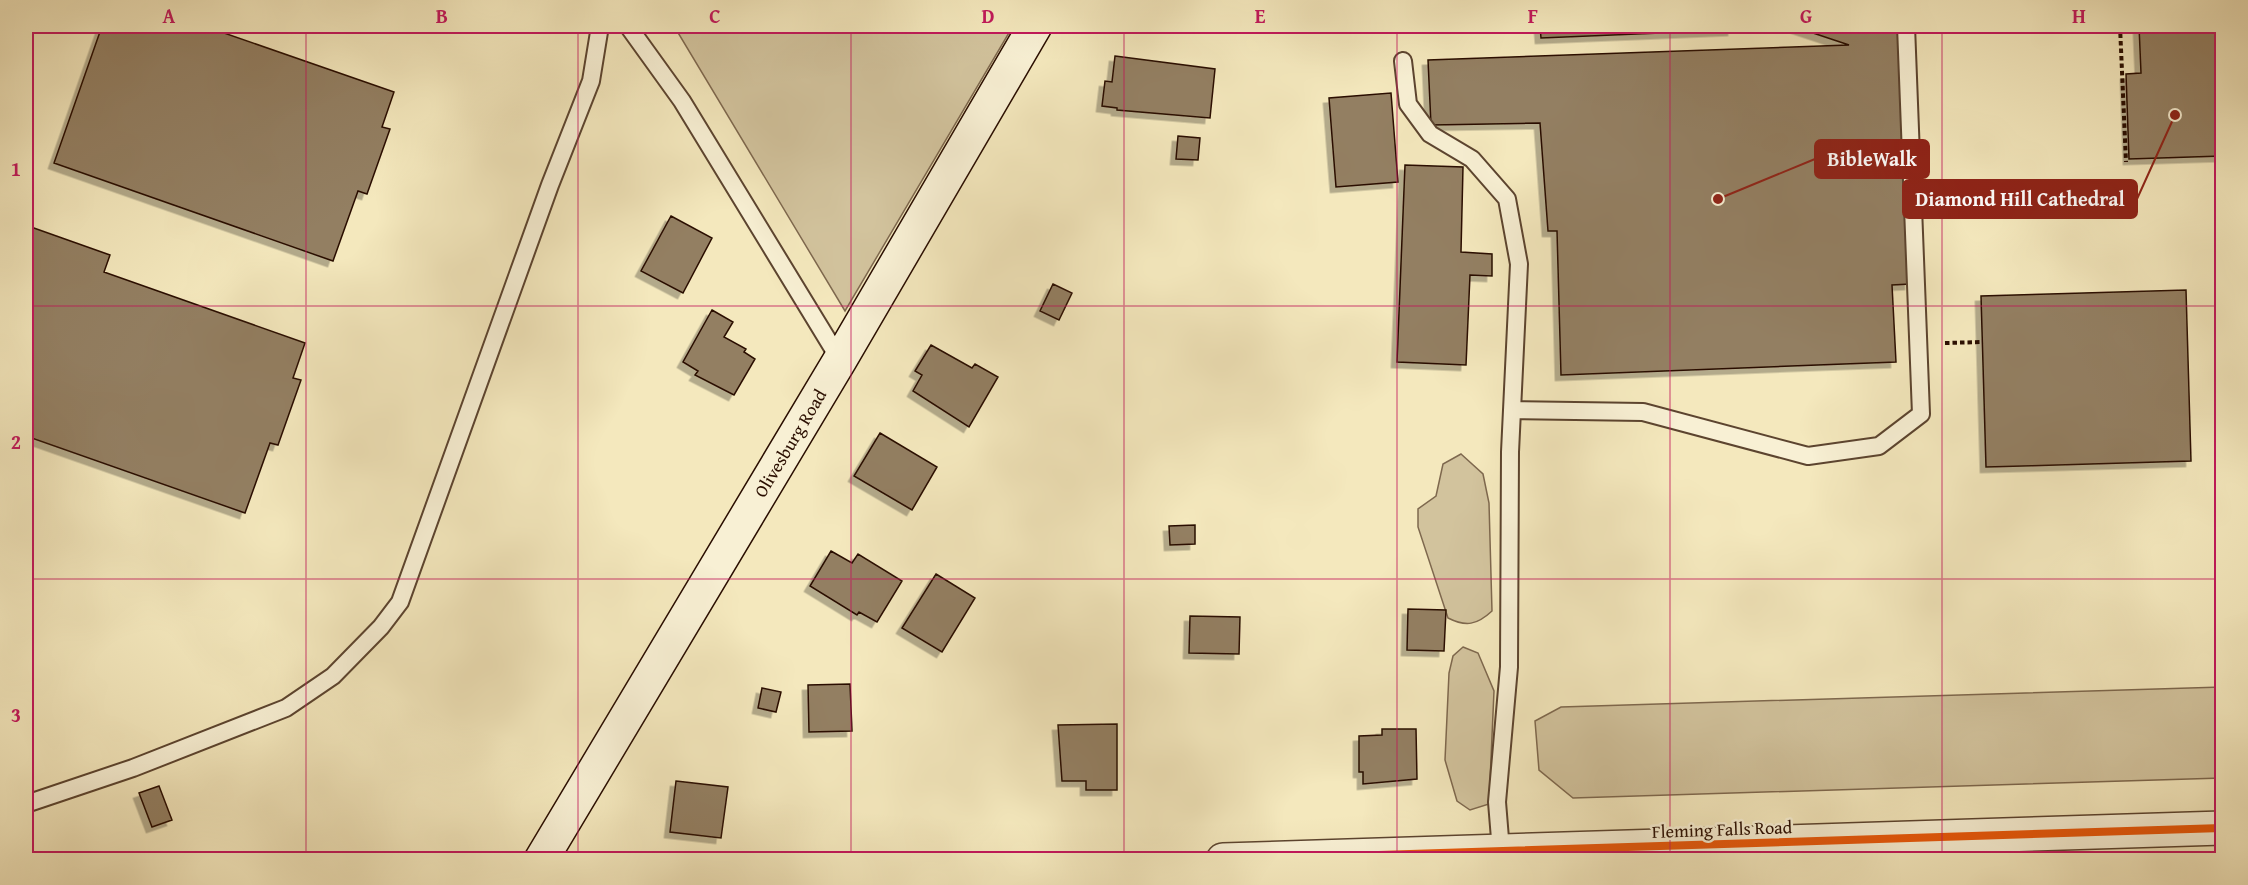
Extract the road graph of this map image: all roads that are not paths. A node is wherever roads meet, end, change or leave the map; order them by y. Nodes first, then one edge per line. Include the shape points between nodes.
1 (600, 26) edge
2 (628, 26) edge
3 (1035, 26) edge
4 (1906, 26) edge
5 (1403, 61) dead end
6 (840, 360) junction
7 (1512, 410) junction
8 (26, 804) edge
9 (2223, 828) edge
10 (1501, 851) junction
11 (541, 860) edge
12 (1223, 860) edge

1 - 8 lane via 591,81 400,602 333,676 286,708 133,768
2 - 6 lane via 682,101
3 - 6 street, Olivesburg Road
4 - 7 lane via 1921,414 1879,446 1808,456 1643,411
5 - 7 lane via 1408,105 1430,134 1472,159 1507,200 1519,264
6 - 11 street, Olivesburg Road
7 - 10 lane via 1509,667 1497,802
9 - 10 street, Fleming Falls Road
10 - 12 street, Fleming Falls Road

